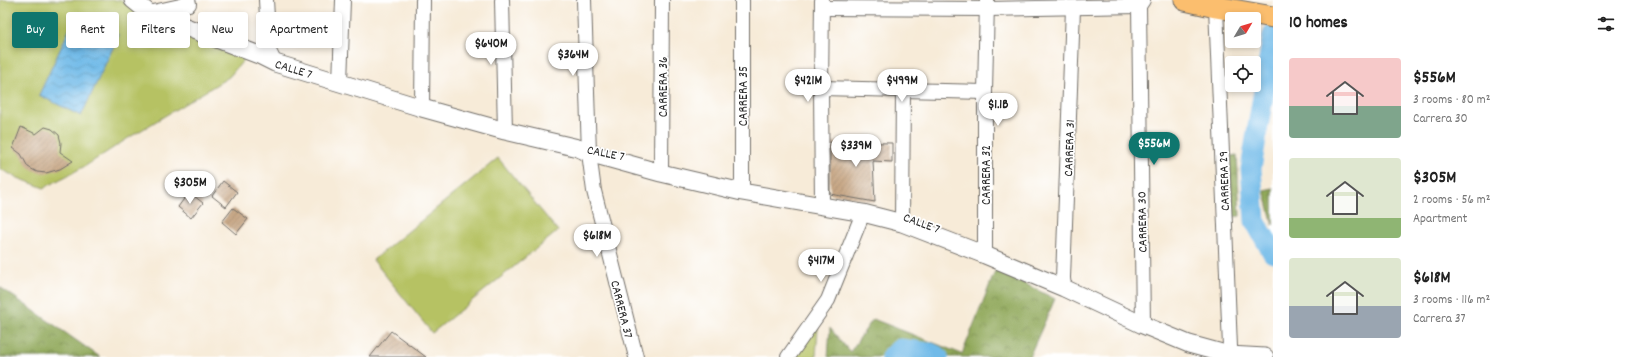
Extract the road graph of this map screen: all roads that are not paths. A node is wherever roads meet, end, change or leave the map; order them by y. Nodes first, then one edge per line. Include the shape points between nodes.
1 (133, 0) edge
2 (188, 0) edge
3 (266, 0) edge
4 (343, 0) edge
5 (423, 0) edge
6 (502, 0) edge
7 (584, 0) edge
8 (662, 0) edge
9 (742, 0) edge
10 (1185, 0) edge
11 (1141, 3) edge
12 (822, 4) edge
13 (988, 4) edge
14 (1216, 7) junction
15 (1073, 8) junction
16 (148, 12) edge
17 (153, 12) edge
18 (1273, 17) edge
19 (190, 29) edge
20 (275, 63) junction
21 (340, 82) junction
22 (821, 88) junction
23 (903, 90) junction
24 (985, 92) junction
25 (422, 108) junction
26 (505, 131) junction
27 (585, 149) junction
28 (661, 169) junction
29 (742, 187) junction
30 (822, 201) junction
31 (863, 213) junction
32 (902, 219) junction
33 (985, 250) junction
34 (1063, 283) junction
35 (1143, 322) junction
36 (1229, 351) junction
37 (636, 357) edge
38 (788, 357) edge
39 (1265, 357) edge

1 - 16 street, CALLE 7
2 - 17 street via 189,4
3 - 20 street via 269,51
4 - 21 street
5 - 25 street
6 - 26 street
7 - 27 street, CARRERA 37
8 - 28 street, CARRERA 36
9 - 29 street, CARRERA 35
10 - 14 main road
11 - 15 street
11 - 35 street, CARRERA 30
12 - 13 street
12 - 22 street
13 - 15 street
13 - 24 street, CARRERA 32
14 - 18 main road
14 - 36 street, CARRERA 29
15 - 34 street, CARRERA 31
19 - 20 street, CALLE 7
20 - 21 street, CALLE 7
21 - 25 street, CALLE 7
22 - 23 street
22 - 30 street
23 - 24 street
23 - 32 street
24 - 33 street, CARRERA 32
25 - 26 street, CALLE 7
26 - 27 street, CALLE 7
27 - 28 street, CALLE 7
27 - 37 street, CARRERA 37
28 - 29 street, CALLE 7
29 - 30 street, CALLE 7
30 - 31 street, CALLE 7
30 - 32 street, CALLE 7 via 865,204
31 - 32 street, CALLE 7
31 - 38 street via 828,300
32 - 33 street, CALLE 7
33 - 34 street, CALLE 7
34 - 35 street, CALLE 7
35 - 36 street, CALLE 7 via 1189,344
36 - 39 street, CALLE 7

